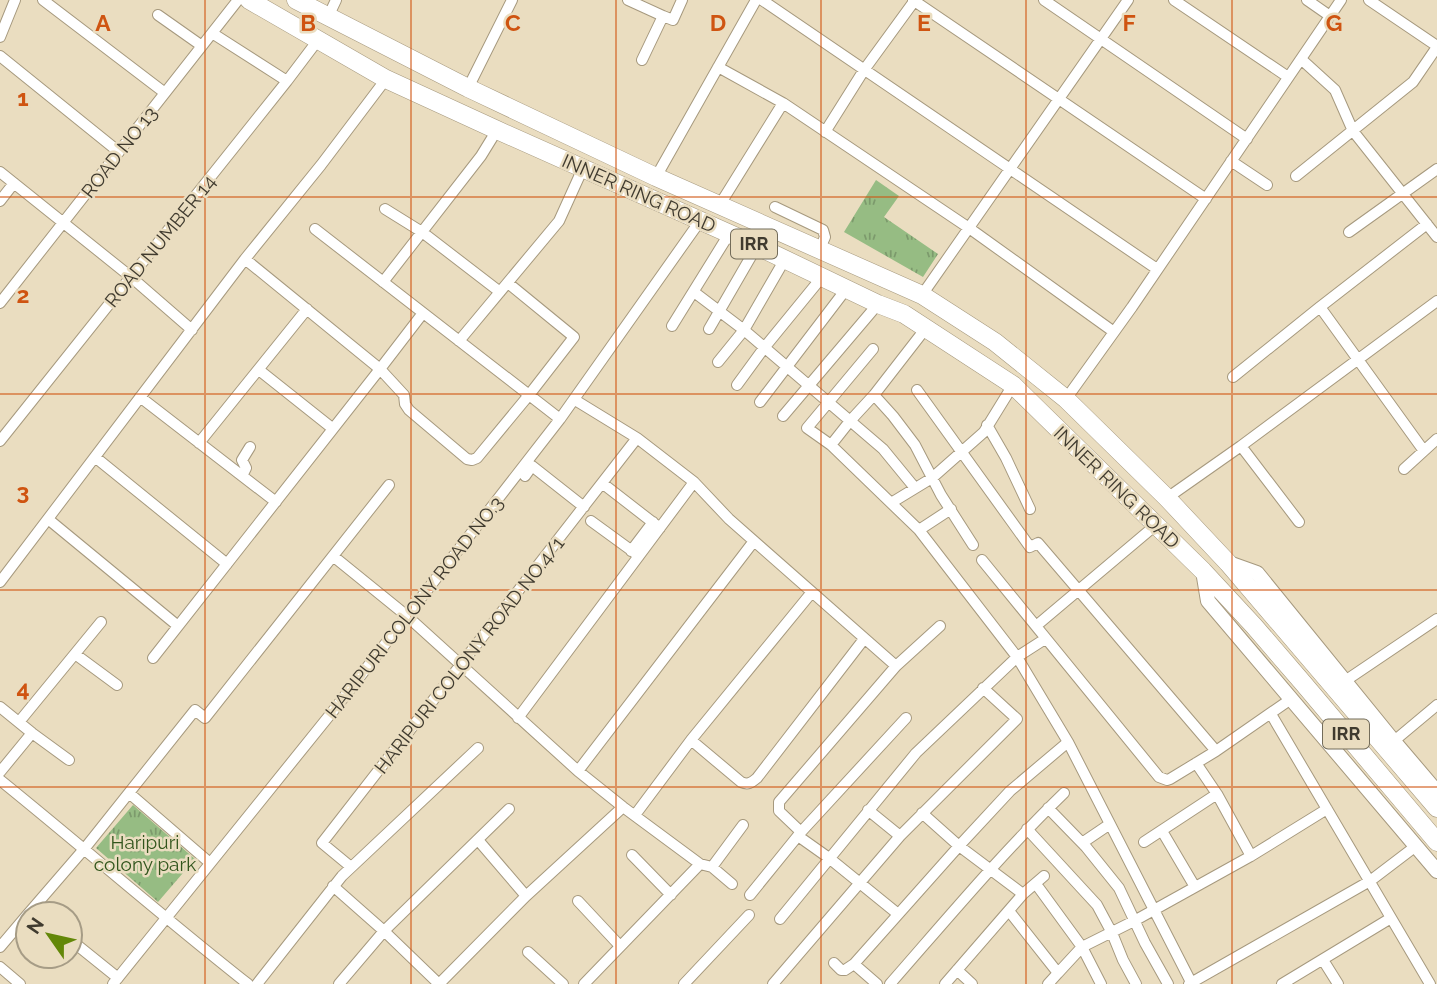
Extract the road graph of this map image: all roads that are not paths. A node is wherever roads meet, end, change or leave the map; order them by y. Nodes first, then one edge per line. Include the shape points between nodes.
1 (15, 0) edge
2 (44, 0) edge
3 (238, 0) edge
4 (249, 0) edge
5 (296, 0) edge
6 (336, 0) edge
7 (512, 0) edge
8 (628, 0) edge
9 (682, 0) edge
10 (756, 0) edge
11 (762, 0) edge
12 (914, 0) edge
13 (1044, 0) edge
14 (1128, 0) edge
15 (1174, 0) edge
16 (1307, 0) edge
17 (1341, 0) edge
18 (1369, 0) edge
19 (158, 15) dead end
20 (663, 16) junction
21 (1330, 16) junction
22 (328, 17) junction
23 (212, 33) junction
24 (0, 37) edge
25 (1101, 38) junction
26 (318, 40) junction
27 (202, 46) junction
28 (1437, 46) edge
29 (0, 56) edge
30 (1301, 59) junction
31 (642, 60) dead end
32 (718, 67) junction
33 (864, 70) junction
34 (1288, 77) junction
35 (386, 79) junction
36 (287, 81) junction
37 (468, 88) junction
38 (165, 93) junction
39 (1059, 99) junction
40 (783, 103) junction
41 (497, 130) junction
42 (1353, 131) junction
43 (825, 132) junction
44 (572, 137) junction
45 (1247, 139) junction
46 (119, 152) junction
47 (545, 152) junction
48 (1231, 161) junction
49 (583, 168) junction
50 (1010, 169) junction
51 (1437, 169) edge
52 (0, 172) edge
53 (1296, 176) dead end
54 (656, 177) junction
55 (14, 183) junction
56 (1266, 185) dead end
57 (1403, 193) junction
58 (1206, 199) junction
59 (0, 201) edge
60 (719, 206) junction
61 (775, 207) dead end
62 (385, 209) dead end
63 (700, 221) junction
64 (63, 223) junction
65 (1427, 224) junction
66 (969, 228) junction
67 (315, 229) dead end
68 (422, 232) junction
69 (1349, 232) dead end
70 (729, 234) junction
71 (1437, 237) edge
72 (757, 246) junction
73 (819, 251) junction
74 (785, 258) junction
75 (245, 259) junction
76 (1157, 269) junction
77 (131, 277) junction
78 (822, 277) junction
79 (383, 282) junction
80 (0, 283) edge
81 (504, 288) junction
82 (846, 288) junction
83 (10, 290) junction
84 (694, 292) junction
85 (922, 295) junction
86 (1437, 301) edge
87 (0, 303) edge
88 (878, 304) junction
89 (1320, 307) junction
90 (307, 309) junction
91 (720, 311) junction
92 (423, 313) junction
93 (672, 326) dead end
94 (926, 327) junction
95 (709, 329) dead end
96 (192, 330) junction
97 (744, 330) junction
98 (1114, 332) junction
99 (459, 341) junction
100 (764, 348) junction
101 (873, 349) dead end
102 (1358, 360) junction
103 (718, 362) dead end
104 (788, 368) junction
105 (380, 369) junction
106 (259, 370) junction
107 (1233, 377) dead end
108 (737, 385) dead end
109 (1013, 385) junction
110 (808, 386) junction
111 (917, 390) dead end
112 (529, 395) junction
113 (874, 395) junction
114 (140, 397) junction
115 (1066, 399) junction
116 (575, 400) junction
117 (828, 401) junction
118 (760, 402) dead end
119 (783, 416) dead end
120 (560, 419) junction
121 (850, 421) junction
122 (987, 425) junction
123 (332, 428) junction
124 (637, 438) junction
125 (1437, 439) edge
126 (0, 441) edge
127 (199, 443) junction
128 (831, 445) junction
129 (1241, 446) junction
130 (250, 447) dead end
131 (963, 451) junction
132 (1424, 451) junction
133 (95, 457) junction
134 (529, 464) junction
135 (1404, 468) dead end
136 (242, 476) junction
137 (932, 478) junction
138 (694, 482) junction
139 (602, 483) junction
140 (389, 485) dead end
141 (915, 488) junction
142 (512, 493) dead end
143 (1167, 498) junction
144 (276, 502) junction
145 (891, 503) junction
146 (584, 507) junction
147 (951, 509) junction
148 (1030, 509) dead end
149 (48, 519) junction
150 (592, 521) dead end
151 (1299, 522) dead end
152 (1157, 524) junction
153 (656, 525) junction
154 (919, 530) junction
155 (754, 541) junction
156 (973, 545) dead end
157 (635, 553) junction
158 (333, 556) junction
159 (982, 561) dead end
160 (1228, 563) junction
161 (227, 564) junction
162 (1203, 571) junction
163 (0, 582) edge
164 (1079, 589) junction
165 (811, 592) junction
166 (407, 616) junction
167 (1437, 619) edge
168 (101, 622) dead end
169 (178, 625) junction
170 (940, 626) dead end
171 (1036, 626) junction
172 (864, 639) junction
173 (1045, 639) junction
174 (75, 654) junction
175 (1017, 657) junction
176 (153, 658) dead end
177 (462, 665) junction
178 (896, 666) junction
179 (1345, 681) junction
180 (117, 685) dead end
181 (983, 688) junction
182 (1291, 699) junction
183 (1437, 705) edge
184 (0, 707) edge
185 (1271, 714) junction
186 (518, 718) junction
187 (906, 718) dead end
188 (19, 722) junction
189 (32, 733) junction
190 (691, 740) junction
191 (1394, 741) junction
192 (1068, 742) junction
193 (478, 748) dead end
194 (1216, 751) junction
195 (69, 760) dead end
196 (1196, 763) junction
197 (578, 771) junction
198 (0, 772) edge
199 (0, 780) edge
200 (1437, 792) edge
201 (129, 793) junction
202 (1064, 793) dead end
203 (1217, 794) junction
204 (623, 807) junction
205 (1048, 808) junction
206 (1437, 808) edge
207 (509, 809) dead end
208 (1327, 809) junction
209 (869, 810) junction
210 (922, 813) junction
211 (635, 815) junction
212 (1110, 824) junction
213 (743, 825) dead end
214 (1027, 829) junction
215 (1162, 831) junction
216 (799, 834) junction
217 (900, 836) junction
218 (478, 840) junction
219 (1082, 842) junction
220 (1144, 842) dead end
221 (1437, 842) edge
222 (959, 846) junction
223 (1416, 846) junction
224 (85, 848) junction
225 (632, 855) dead end
226 (1251, 856) junction
227 (829, 858) junction
228 (211, 863) junction
229 (700, 864) junction
230 (351, 867) junction
231 (712, 867) junction
232 (990, 868) junction
233 (1437, 871) edge
234 (1370, 881) junction
235 (860, 883) junction
236 (732, 884) dead end
237 (333, 886) junction
238 (1195, 887) junction
239 (1023, 894) junction
240 (671, 895) junction
241 (750, 895) dead end
242 (526, 896) junction
243 (41, 900) edge
244 (578, 901) dead end
245 (1154, 910) junction
246 (1009, 911) junction
247 (898, 914) junction
248 (749, 915) dead end
249 (166, 918) junction
250 (1391, 918) junction
251 (780, 919) dead end
252 (1134, 921) junction
253 (14, 931) edge
254 (384, 931) junction
255 (1112, 933) junction
256 (620, 946) junction
257 (0, 947) edge
258 (1082, 947) junction
259 (84, 952) edge
260 (528, 952) dead end
261 (1323, 960) junction
262 (834, 964) dead end
263 (854, 964) junction
264 (0, 967) edge
265 (957, 970) junction
266 (1058, 973) junction
267 (115, 982) edge
268 (1191, 983) edge
269 (20, 984) edge
270 (248, 984) edge
271 (257, 984) edge
272 (339, 984) edge
273 (439, 984) edge
274 (563, 984) edge
275 (584, 984) edge
276 (684, 984) edge
277 (773, 984) edge
278 (877, 984) edge
279 (890, 984) edge
280 (945, 984) edge
281 (972, 984) edge
282 (1048, 984) edge
283 (1101, 984) edge
284 (1136, 984) edge
285 (1168, 984) edge
286 (1282, 984) edge
287 (1338, 984) edge
288 (1430, 984) edge

1 - 24 street
2 - 38 street
3 - 23 street, ROAD NO 13
4 - 26 highway, INNER RING ROAD / IRR
5 - 22 highway, INNER RING ROAD / IRR
6 - 22 street
7 - 37 street
8 - 20 street
9 - 20 street via 673,20
10 - 32 street
11 - 33 street
12 - 33 street
12 - 39 street
13 - 25 street
14 - 25 street
15 - 34 street
16 - 21 street
17 - 21 street
18 - 28 street
19 - 27 street
20 - 31 street
21 - 30 street
22 - 37 highway, INNER RING ROAD / IRR
23 - 27 street, ROAD NO 13
23 - 36 street
25 - 39 street
25 - 45 street
26 - 35 highway, INNER RING ROAD / IRR
26 - 36 street, ROAD NUMBER 14
27 - 38 street, ROAD NO 13
28 - 42 street via 1413,82
29 - 46 street
30 - 34 street
30 - 42 street via 1335,90
32 - 40 street
32 - 54 street
33 - 43 street
33 - 50 street
34 - 45 street
35 - 41 highway, INNER RING ROAD / IRR
35 - 75 street
36 - 77 street, ROAD NUMBER 14
37 - 44 highway, INNER RING ROAD / IRR
38 - 46 street, ROAD NO 13
39 - 50 street
39 - 58 street
40 - 43 street
40 - 60 street
41 - 47 highway, INNER RING ROAD / IRR
41 - 68 street
42 - 53 street
42 - 57 street
43 - 66 street
44 - 47 highway
44 - 54 highway, INNER RING ROAD / IRR
45 - 48 street
46 - 64 street, ROAD NO 13
47 - 49 highway, INNER RING ROAD / IRR
48 - 56 street
48 - 58 street
49 - 63 highway, INNER RING ROAD / IRR
49 - 81 street via 559,221
50 - 66 street
50 - 76 street
51 - 57 street
52 - 55 street
54 - 60 highway, INNER RING ROAD / IRR
55 - 59 street
55 - 64 street
57 - 65 street
57 - 69 street
58 - 76 street
60 - 73 highway, INNER RING ROAD / IRR
61 - 73 street via 823,230
62 - 68 street
63 - 70 highway, INNER RING ROAD / IRR
63 - 116 street, HARIPURI COLONY ROAD NO.3
64 - 77 street
64 - 83 street, ROAD NO 13
65 - 71 street
65 - 89 street
66 - 85 street
66 - 98 street
67 - 79 street
68 - 79 street
68 - 81 street
70 - 72 highway, INNER RING ROAD / IRR
70 - 84 street
72 - 74 highway, INNER RING ROAD / IRR
72 - 91 street
73 - 85 highway, INNER RING ROAD / IRR
74 - 78 highway, INNER RING ROAD / IRR
74 - 97 street
75 - 90 street
75 - 96 street
76 - 98 street
77 - 96 street
77 - 126 street, ROAD NUMBER 14
78 - 82 highway, INNER RING ROAD / IRR
78 - 100 street
79 - 92 street
80 - 83 street
81 - 99 street
81 - 112 street via 574,337
82 - 88 highway, INNER RING ROAD / IRR
82 - 104 street
83 - 87 street, ROAD NO 13
84 - 91 street
84 - 93 street
85 - 115 highway, INNER RING ROAD / IRR via 995,342
86 - 102 street
88 - 94 highway, INNER RING ROAD / IRR
88 - 110 street
89 - 102 street
89 - 107 street
90 - 105 street
90 - 106 street
91 - 95 street
91 - 97 street
92 - 99 street
92 - 105 street
94 - 109 highway, INNER RING ROAD / IRR
94 - 113 street
96 - 114 street
97 - 100 street
97 - 103 street
98 - 115 street
99 - 112 street
100 - 104 street
100 - 108 street
101 - 117 street
102 - 129 street
102 - 132 street
104 - 110 street
104 - 118 street
105 - 112 street via 404,395 409,410 472,460
105 - 123 street
106 - 123 street
106 - 127 street
109 - 122 street
109 - 152 highway, INNER RING ROAD / IRR
110 - 117 street
110 - 119 street
111 - 131 street
112 - 120 street
113 - 121 street
113 - 137 street via 915,445
114 - 127 street
114 - 133 street
115 - 143 highway, INNER RING ROAD / IRR
116 - 120 street, HARIPURI COLONY ROAD NO.3
116 - 124 street
117 - 121 street
117 - 128 street via 807,428
120 - 134 street, HARIPURI COLONY ROAD NO.3
121 - 128 street
121 - 141 street via 883,449
122 - 131 street
122 - 148 street
123 - 144 street
124 - 138 street
124 - 139 street, HARIPURI COLONY ROAD NO.4/1
125 - 132 street
127 - 136 street
128 - 145 street
129 - 143 street
129 - 151 street
130 - 136 street via 242,460 246,468
131 - 137 street
131 - 164 street via 1030,547 1038,543
132 - 135 street
133 - 149 street
133 - 161 street
134 - 142 street
134 - 146 street
134 - 166 street, HARIPURI COLONY ROAD NO.3
136 - 144 street
137 - 141 street
137 - 147 street
138 - 153 street
138 - 155 street
139 - 146 street, HARIPURI COLONY ROAD NO.4/1
139 - 153 street
140 - 158 street
141 - 145 street
143 - 160 highway, INNER RING ROAD / IRR
144 - 161 street
145 - 154 street
146 - 177 street, HARIPURI COLONY ROAD NO.4/1
147 - 154 street
147 - 156 street
149 - 163 street
149 - 169 street
150 - 157 street
152 - 162 highway, INNER RING ROAD / IRR
152 - 164 street
153 - 157 street
154 - 175 street
155 - 165 street
155 - 197 street
157 - 186 street
158 - 166 street
158 - 201 street via 205,718 195,710
159 - 171 street
160 - 179 street via 1256,573
160 - 206 highway, IRR
161 - 169 street
162 - 182 street via 1208,601
162 - 221 highway, IRR
164 - 171 street
164 - 194 street
165 - 172 street
165 - 190 street
166 - 177 street
166 - 228 street, HARIPURI COLONY ROAD NO.3
167 - 179 street
168 - 174 street
169 - 176 street
170 - 178 street
171 - 173 street
172 - 178 street
172 - 190 street via 751,783 741,782
173 - 175 street
173 - 196 street via 1159,777 1167,780
174 - 180 street
174 - 188 street
175 - 181 street
175 - 192 street
177 - 186 street
177 - 230 street, HARIPURI COLONY ROAD NO.4/1 via 322,843
178 - 216 street via 779,802 779,811
179 - 191 street
181 - 209 street via 916,753
181 - 210 street via 1017,719
182 - 185 street
182 - 223 street
183 - 191 street
184 - 188 street
185 - 194 street
185 - 208 street
186 - 197 street
187 - 216 street
188 - 189 street
189 - 195 street
189 - 198 street
190 - 211 street
191 - 200 street
192 - 212 street
192 - 222 street via 1010,791
193 - 230 street
194 - 196 street
196 - 203 street
197 - 204 street
199 - 224 street
201 - 224 street
201 - 228 street
202 - 205 street
203 - 215 street
203 - 226 street
204 - 211 street
204 - 242 street
205 - 214 street
205 - 219 street
207 - 218 street
208 - 226 street
208 - 234 street
209 - 217 street
209 - 227 street
210 - 217 street
210 - 222 street
211 - 229 street
212 - 219 street
212 - 245 street
213 - 231 street
214 - 232 street
214 - 255 street via 1097,905
215 - 220 street
215 - 238 street
216 - 227 street
216 - 241 street
217 - 235 street
218 - 242 street
218 - 254 street
219 - 252 street via 1119,888
222 - 232 street
222 - 247 street
223 - 233 street
223 - 234 street
224 - 243 street
224 - 249 street
225 - 240 street
226 - 238 street
227 - 235 street
227 - 251 street
228 - 249 street, HARIPURI COLONY ROAD NO.3
229 - 231 street
229 - 240 street
230 - 237 street
231 - 236 street
232 - 239 street
232 - 279 street
234 - 250 street
234 - 268 street
235 - 247 street
235 - 277 street
237 - 254 street
237 - 271 street
238 - 245 street
239 - 246 street
239 - 258 street via 1040,880
240 - 256 street
242 - 273 street
244 - 256 street
245 - 252 street
245 - 268 street
246 - 265 street
246 - 266 street
247 - 263 street
248 - 276 street
249 - 267 street, HARIPURI COLONY ROAD NO.3
249 - 270 street
250 - 261 street
250 - 288 street
252 - 255 street
252 - 285 street
253 - 257 street
254 - 272 street
254 - 273 street
255 - 258 street
255 - 284 street
256 - 275 street
258 - 266 street
258 - 283 street
259 - 267 street
260 - 274 street
261 - 286 street
261 - 287 street
262 - 263 street via 845,970
263 - 278 street
264 - 269 street
265 - 280 street
265 - 281 street
266 - 282 street

